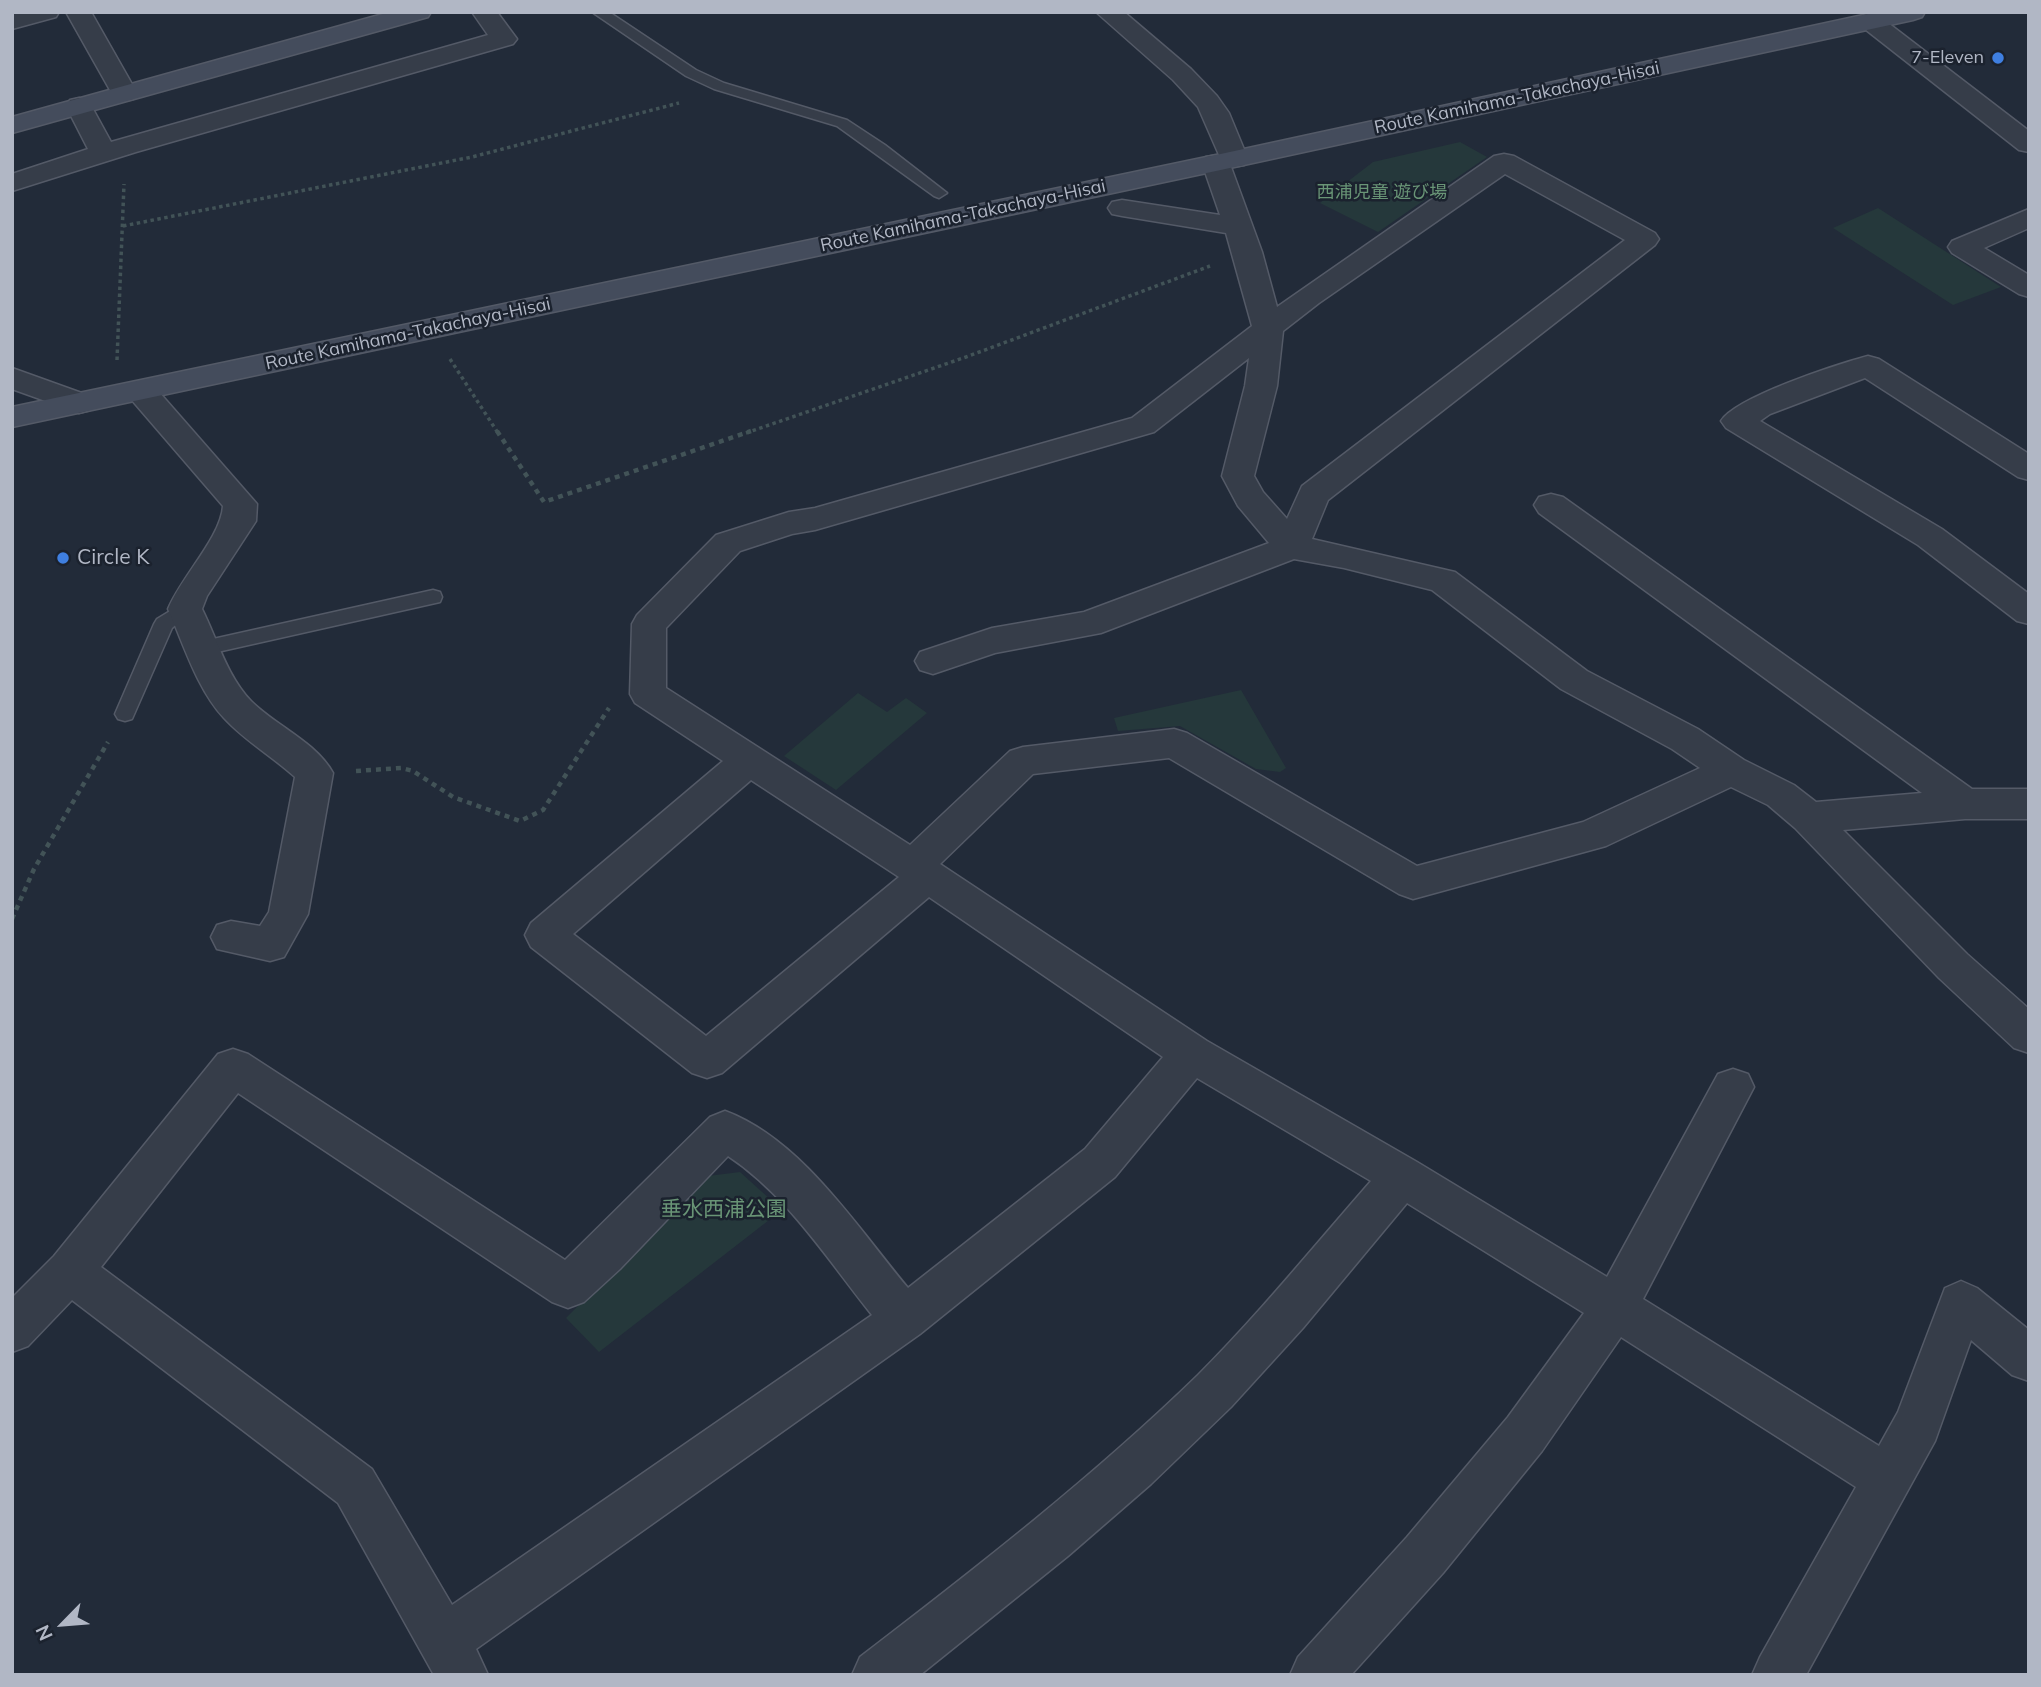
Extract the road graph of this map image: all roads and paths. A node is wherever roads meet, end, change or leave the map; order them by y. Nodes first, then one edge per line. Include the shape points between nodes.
1 (47, 12) edge
2 (79, 12) edge
3 (419, 12) edge
4 (484, 12) edge
5 (598, 12) edge
6 (1913, 12) edge
7 (1117, 14) edge
8 (12, 21) edge
9 (1870, 22) junction
10 (719, 86) junction
11 (124, 93) junction
12 (79, 106) junction
13 (12, 125) edge
14 (2026, 140) edge
15 (115, 150) junction
16 (1225, 161) junction
17 (12, 183) edge
18 (939, 193) dead end
19 (1122, 208) dead end
20 (2029, 216) edge
21 (123, 226) junction
22 (1242, 239) junction
23 (2029, 288) edge
24 (1268, 330) junction
25 (445, 353) dead end
26 (12, 378) edge
27 (129, 380) junction
28 (79, 403) junction
29 (12, 417) edge
30 (2029, 469) edge
31 (1551, 505) dead end
32 (1292, 547) junction
33 (433, 597) dead end
34 (185, 609) junction
35 (2029, 612) edge
36 (204, 648) junction
37 (933, 661) dead end
38 (648, 672) junction
39 (125, 714) joint
40 (748, 761) junction
41 (1731, 770) junction
42 (314, 773) junction
43 (1965, 804) junction
44 (2029, 804) edge
45 (1808, 818) junction
46 (920, 871) junction
47 (12, 919) edge
48 (231, 937) dead end
49 (2029, 1035) edge
50 (1192, 1054) junction
51 (1733, 1087) dead end
52 (1402, 1176) junction
53 (69, 1270) junction
54 (1615, 1307) junction
55 (904, 1319) junction
56 (12, 1330) edge
57 (2029, 1359) edge
58 (1888, 1480) junction
59 (453, 1658) edge
60 (878, 1675) edge
61 (1316, 1675) edge
62 (1778, 1675) edge

1 - 8 street
2 - 11 street
3 - 11 main road
4 - 15 street via 511,37
5 - 10 lane via 691,73
6 - 9 main road, Route Kamihama-Takachaya-Hisai
7 - 16 street via 1216,112
9 - 14 street
9 - 16 main road, Route Kamihama-Takachaya-Hisai
10 - 18 lane via 842,123
10 - 21 path via 703,96 605,126 498,153
11 - 12 main road
12 - 13 main road
12 - 15 street
15 - 17 street
15 - 21 path
16 - 22 street
16 - 27 main road, Route Kamihama-Takachaya-Hisai
19 - 22 street
20 - 23 street via 1962,247
21 - 27 path
22 - 24 street
22 - 25 path via 966,357 544,502
24 - 32 street via 1261,386 1238,476 1250,498
24 - 32 street via 1504,162 1645,239 1314,494
24 - 38 street via 1143,425 728,543 649,624
26 - 28 street
27 - 28 main road, Route Kamihama-Takachaya-Hisai
27 - 34 street via 240,504 239,520
28 - 29 main road, Route Kamihama-Takachaya-Hisai
30 - 35 street via 1868,366 1759,407 1737,421 1930,537
31 - 43 street
32 - 37 street via 1089,624 992,641
32 - 41 street via 1443,581 1574,680 1685,739
33 - 36 lane
34 - 36 street
34 - 39 lane via 164,625
36 - 42 street via 228,698
38 - 40 street via 648,694
38 - 42 path via 618,694 543,810 520,821 453,797 401,768
39 - 47 path via 34,869
40 - 46 street
40 - 46 street via 545,935 707,1060
41 - 45 street via 1780,795
41 - 46 street via 1592,835 1413,883 1174,743 1023,761
42 - 48 street via 288,914 270,944
43 - 44 street
43 - 45 street
45 - 49 street
46 - 50 street
50 - 52 street
50 - 55 street via 1100,1163
51 - 54 street
52 - 54 street
52 - 60 street via 1277,1325 1195,1410 1012,1572
53 - 55 street via 233,1067 568,1287 726,1130 766,1157 802,1193
53 - 56 street
53 - 59 street via 355,1486
54 - 58 street
54 - 61 street via 1525,1434 1425,1555
55 - 59 street
57 - 58 street via 1961,1303 1918,1424
58 - 62 street

